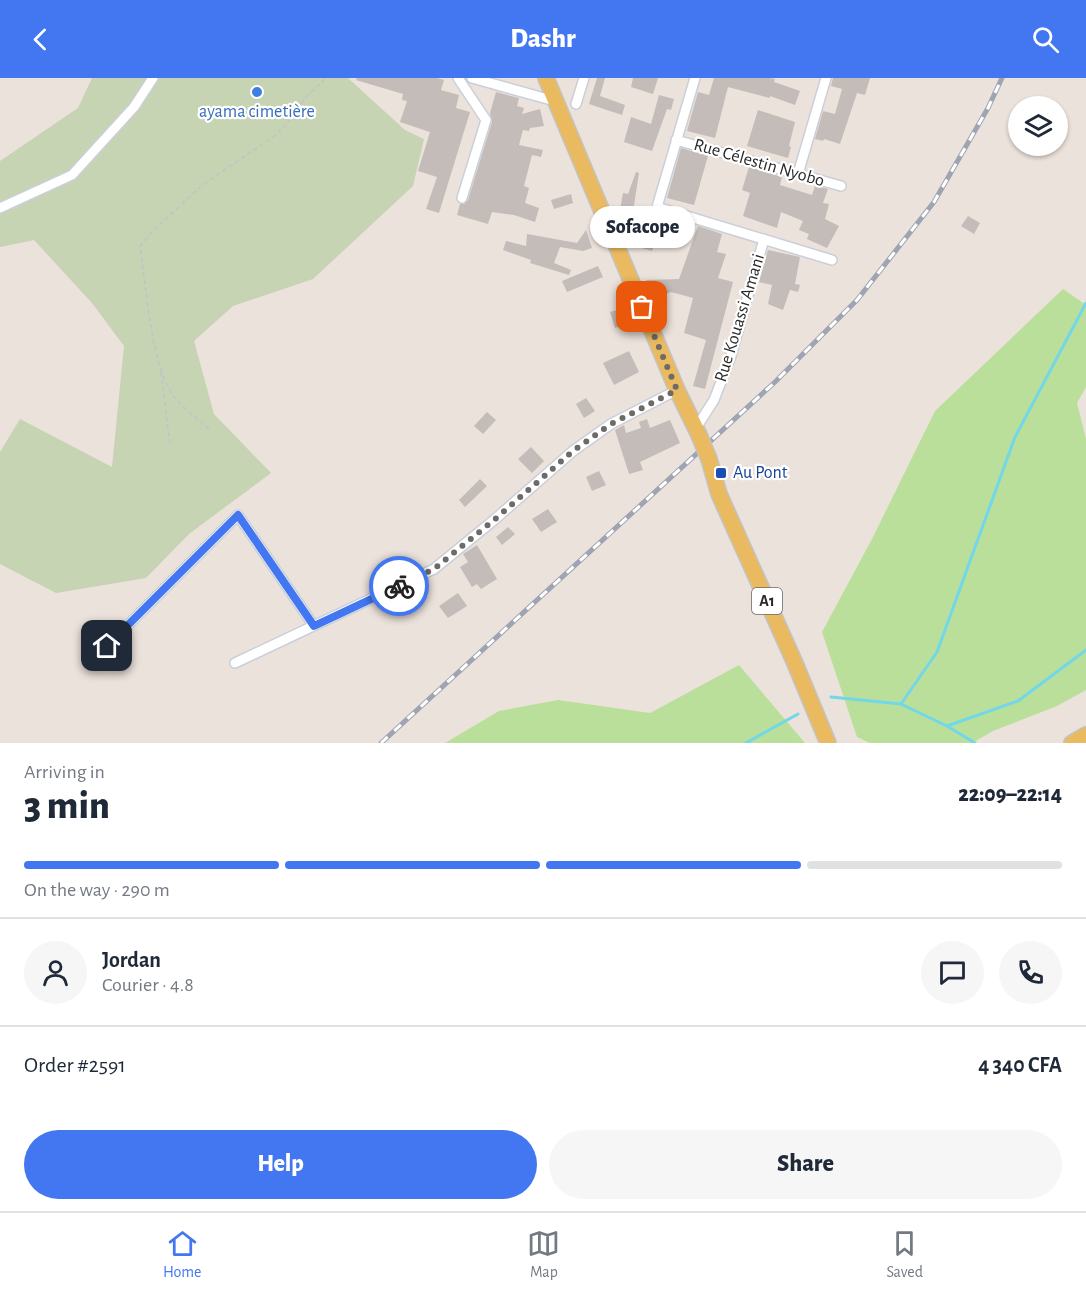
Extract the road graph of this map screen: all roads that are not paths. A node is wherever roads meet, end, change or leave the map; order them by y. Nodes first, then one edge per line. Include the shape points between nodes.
1 (153, 78) edge
2 (458, 78) edge
3 (472, 78) edge
4 (546, 78) edge
5 (584, 78) edge
6 (695, 78) edge
7 (826, 78) edge
8 (555, 101) junction
9 (576, 104) dead end
10 (676, 140) junction
11 (798, 174) junction
12 (841, 186) dead end
13 (462, 198) dead end
14 (0, 208) edge
15 (764, 239) junction
16 (832, 260) dead end
17 (677, 390) junction
18 (698, 431) junction
19 (314, 626) junction
20 (91, 662) dead end
21 (236, 663) dead end
22 (1086, 735) edge
23 (828, 743) edge
24 (1072, 743) edge

1 - 14 street via 134,107 72,175
2 - 13 street via 486,120
3 - 8 street
4 - 8 main road, A1
5 - 9 street
6 - 10 street
7 - 11 street
8 - 17 main road, A1
10 - 11 street, Rue Célestin Nyobo
10 - 15 street via 657,207
11 - 12 street, Rue Célestin Nyobo
15 - 16 street
15 - 18 street, Rue Kouassi Amani via 731,356
17 - 18 main road, A1
17 - 19 street via 611,424 573,451 434,569
18 - 23 main road, A1, bridge via 718,494
19 - 20 street via 238,515
19 - 21 street
22 - 24 main road

